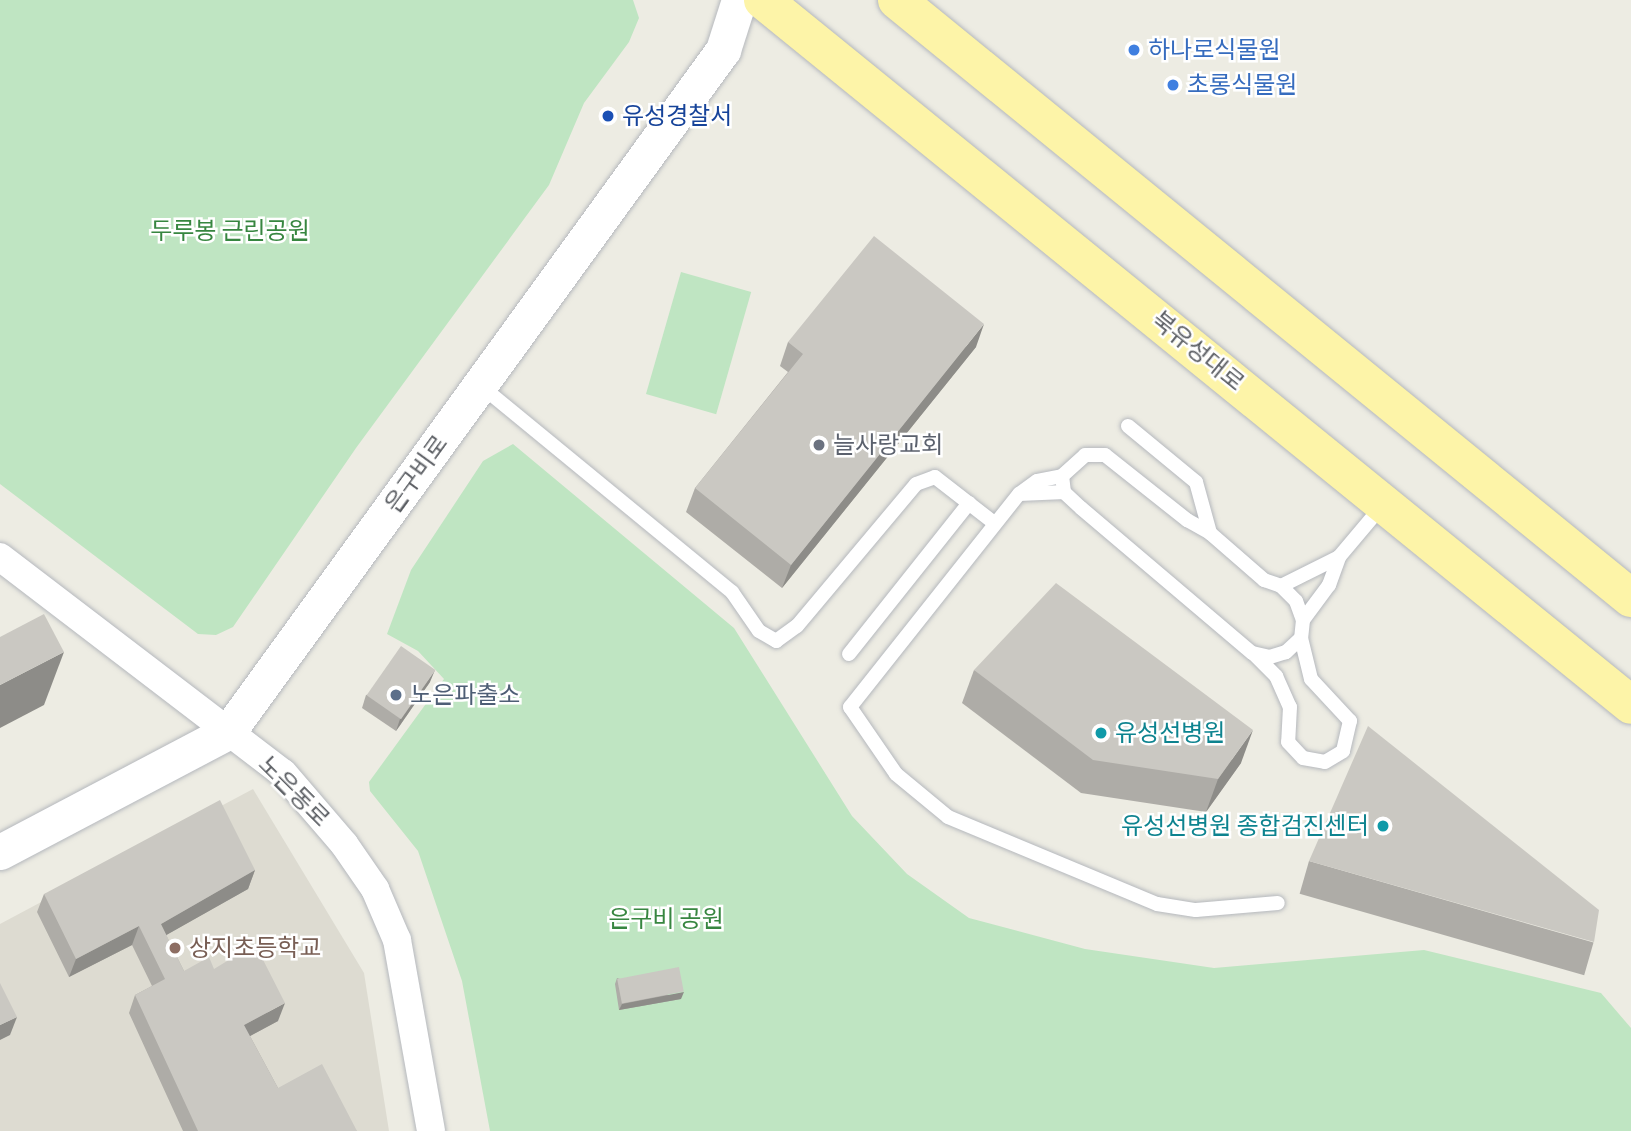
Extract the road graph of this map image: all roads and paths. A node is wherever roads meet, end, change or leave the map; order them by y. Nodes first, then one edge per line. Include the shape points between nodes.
1 (739, 0) edge
2 (763, 0) edge
3 (897, 0) edge
4 (480, 385) junction
5 (1128, 426) dead end
6 (1062, 475) junction
7 (1063, 492) junction
8 (1018, 494) junction
9 (1385, 502) junction
10 (969, 503) junction
11 (995, 523) junction
12 (1210, 533) junction
13 (0, 557) edge
14 (1339, 557) junction
15 (1281, 586) junction
16 (1631, 597) edge
17 (1303, 620) junction
18 (1301, 638) junction
19 (1252, 653) junction
20 (849, 654) dead end
21 (1631, 705) edge
22 (228, 732) junction
23 (0, 852) edge
24 (1278, 903) dead end
25 (431, 1131) edge

1 - 4 street, 은구비로 via 723,50
2 - 9 main road, 북유성대로
3 - 16 main road
4 - 10 lane via 732,592 759,631 776,641 797,626 916,484 935,477
4 - 22 street, 은구비로
5 - 12 lane via 1196,482
6 - 7 lane
6 - 8 lane via 1037,481
6 - 12 lane via 1085,455 1105,455
7 - 8 lane
7 - 19 lane
8 - 11 lane
9 - 14 lane
9 - 21 main road, 북유성대로
10 - 11 lane
10 - 20 lane
11 - 24 lane via 849,707 896,774 948,817 1157,904 1196,910
12 - 15 lane via 1264,580
13 - 22 street, 노은동로
14 - 15 lane
14 - 17 lane via 1329,585
15 - 17 lane via 1296,601
17 - 18 lane
18 - 19 lane via 1286,652 1270,657
18 - 19 lane via 1311,679 1320,693 1346,712 1352,743 1325,762 1313,762 1294,752 1286,732 1290,707 1285,695 1269,666
22 - 23 street, 은구비로
22 - 25 street, 노은동로 via 283,773 344,844 375,889 397,940

